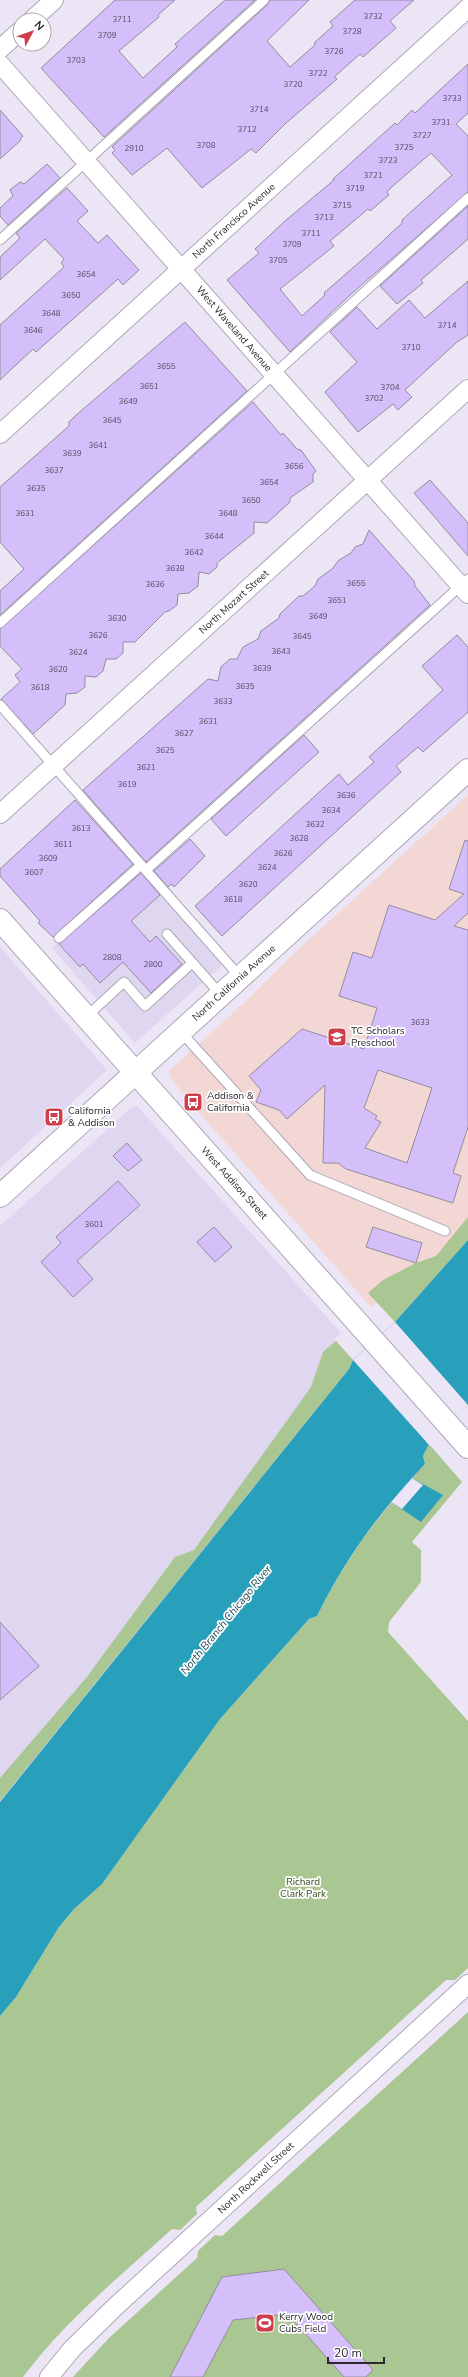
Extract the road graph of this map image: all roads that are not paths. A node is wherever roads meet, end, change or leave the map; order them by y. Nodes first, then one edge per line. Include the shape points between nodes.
1 (54, 0) edge
2 (264, 0) edge
3 (468, 8) edge
4 (41, 12) edge
5 (12, 38) edge
6 (0, 49) edge
7 (0, 64) edge
8 (86, 162) junction
9 (468, 198) edge
10 (0, 240) edge
11 (181, 269) junction
12 (274, 374) junction
13 (468, 389) edge
14 (0, 434) edge
15 (367, 481) junction
16 (465, 586) edge
17 (0, 623) edge
18 (0, 705) edge
19 (54, 766) junction
20 (468, 770) edge
21 (0, 814) edge
22 (143, 867) junction
23 (0, 920) edge
24 (167, 934) dead end
25 (59, 938) dead end
26 (192, 963) junction
27 (240, 978) junction
28 (221, 996) junction
29 (86, 1017) junction
30 (181, 1032) junction
31 (135, 1073) junction
32 (0, 1196) edge
33 (445, 1231) dead end
34 (468, 1447) edge
35 (468, 1984) edge
36 (49, 2377) edge

1 - 4 street
2 - 8 lane
3 - 11 street, North Francisco Avenue
5 - 6 street
7 - 8 street, West Waveland Avenue
8 - 10 lane
8 - 11 street, West Waveland Avenue
9 - 12 lane
11 - 12 street, West Waveland Avenue
11 - 14 street, North Francisco Avenue
12 - 15 street, West Waveland Avenue
12 - 17 lane
13 - 15 street, North Mozart Street
15 - 16 street, West Waveland Avenue
15 - 19 street, North Mozart Street
16 - 22 lane
18 - 19 lane
19 - 21 street, North Mozart Street
19 - 22 lane
20 - 27 main road, North California Avenue
22 - 25 lane
22 - 27 lane
23 - 29 main road, West Addison Street
24 - 26 lane
26 - 28 lane
26 - 29 lane via 145,1006 124,982
27 - 28 main road, North California Avenue
28 - 30 main road, North California Avenue
29 - 31 main road, West Addison Street
30 - 31 main road, North California Avenue
30 - 33 lane via 310,1175
31 - 32 main road, North California Avenue
31 - 34 main road, West Addison Street
35 - 36 street, North Rockwell Street via 115,2307 72,2349

